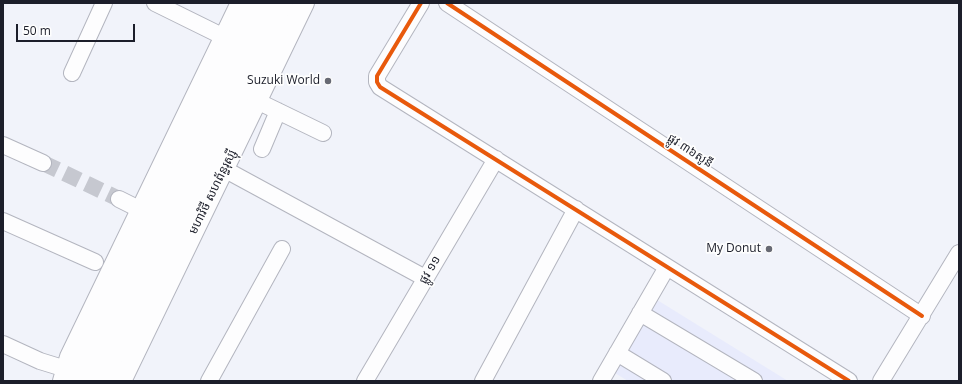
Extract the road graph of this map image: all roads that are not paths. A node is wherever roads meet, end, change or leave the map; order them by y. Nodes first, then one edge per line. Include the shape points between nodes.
1 (104, 3) edge
2 (155, 3) edge
3 (241, 3) edge
4 (262, 3) edge
5 (282, 3) edge
6 (304, 3) edge
7 (421, 3) edge
8 (447, 3) edge
9 (224, 37) junction
10 (72, 73) dead end
11 (257, 101) junction
12 (278, 111) junction
13 (323, 133) dead end
14 (206, 139) junction
15 (3, 145) edge
16 (262, 149) dead end
17 (496, 159) junction
18 (43, 163) tunnel mouth
19 (224, 169) junction
20 (119, 199) tunnel mouth
21 (576, 209) junction
22 (141, 210) junction
23 (3, 221) edge
24 (282, 249) dead end
25 (959, 253) edge
26 (95, 262) dead end
27 (667, 267) junction
28 (426, 278) junction
29 (640, 313) junction
30 (922, 316) junction
31 (3, 344) edge
32 (617, 353) junction
33 (69, 377) edge
34 (117, 381) edge
35 (209, 381) edge
36 (365, 381) edge
37 (483, 381) edge
38 (601, 381) edge
39 (663, 381) edge
40 (754, 381) edge
41 (849, 381) edge
42 (881, 381) edge

1 - 10 street
2 - 9 street
3 - 9 main road
4 - 14 highway
5 - 14 highway
6 - 11 main road, មហាវិថី សហព័ន្ធរុស្ស៊ី
7 - 17 street via 377,76 376,82 380,87
8 - 30 street, ផ្លូវ ៣៦សូនី
9 - 22 main road
11 - 12 street
11 - 19 main road, មហាវិថី សហព័ន្ធរុស្ស៊ី
12 - 13 street
12 - 16 street
14 - 33 highway via 89,363
14 - 34 highway, មហាវិថី សហព័ន្ធរុស្ស៊ី via 106,368
15 - 18 street
17 - 21 street
17 - 28 street, ផ្លូវ ១១
19 - 28 street
19 - 34 main road, មហាវិថី សហព័ន្ធរុស្ស៊ី
20 - 22 street
21 - 27 street
21 - 37 street
22 - 33 main road via 70,356
23 - 26 street
24 - 35 street
25 - 30 street
27 - 29 street
27 - 41 street
28 - 36 street, ផ្លូវ ១១
29 - 32 street
29 - 40 street
30 - 42 street
31 - 33 street
32 - 38 street
32 - 39 street

